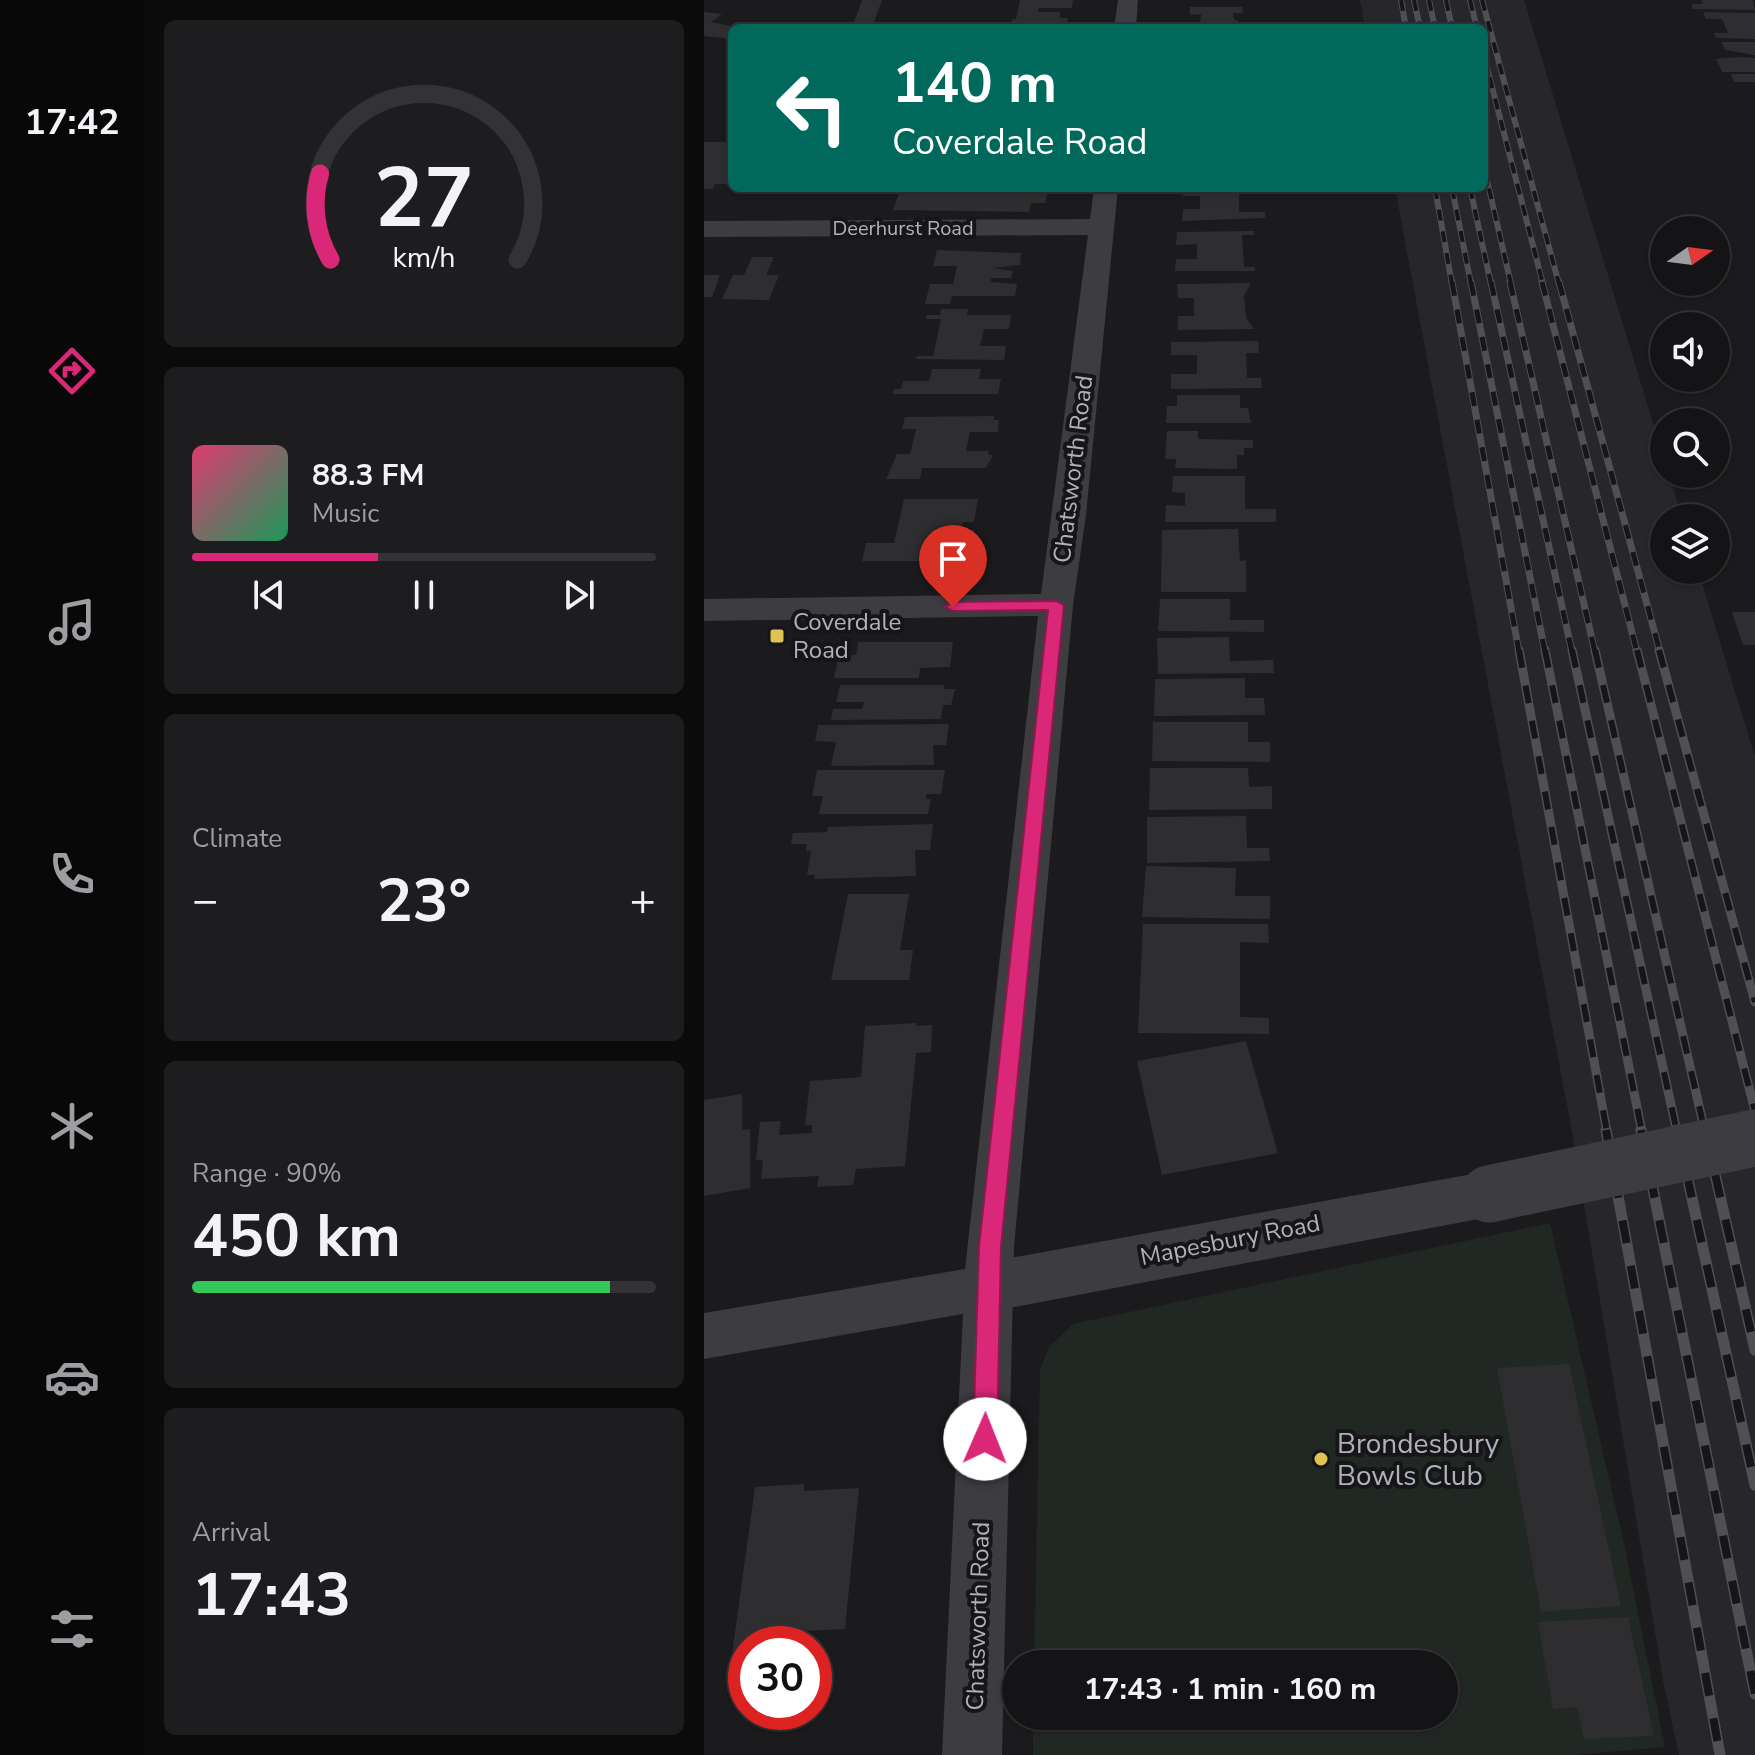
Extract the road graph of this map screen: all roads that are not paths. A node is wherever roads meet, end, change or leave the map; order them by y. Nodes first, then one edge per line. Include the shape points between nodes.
1 (1128, 0) edge
2 (1125, 24) edge
3 (1106, 192) edge
4 (1102, 227) junction
5 (704, 229) edge
6 (1056, 605) junction
7 (704, 610) edge
8 (1755, 1138) edge
9 (988, 1287) junction
10 (704, 1336) edge
11 (972, 1755) edge

1 - 2 street
3 - 4 street, Chatsworth Road
4 - 5 street, Deerhurst Road
4 - 6 street, Chatsworth Road
6 - 7 street
6 - 9 street, Chatsworth Road
8 - 9 street, Mapesbury Road, bridge via 1489,1194
9 - 10 street, Mapesbury Road
9 - 11 street, Chatsworth Road

